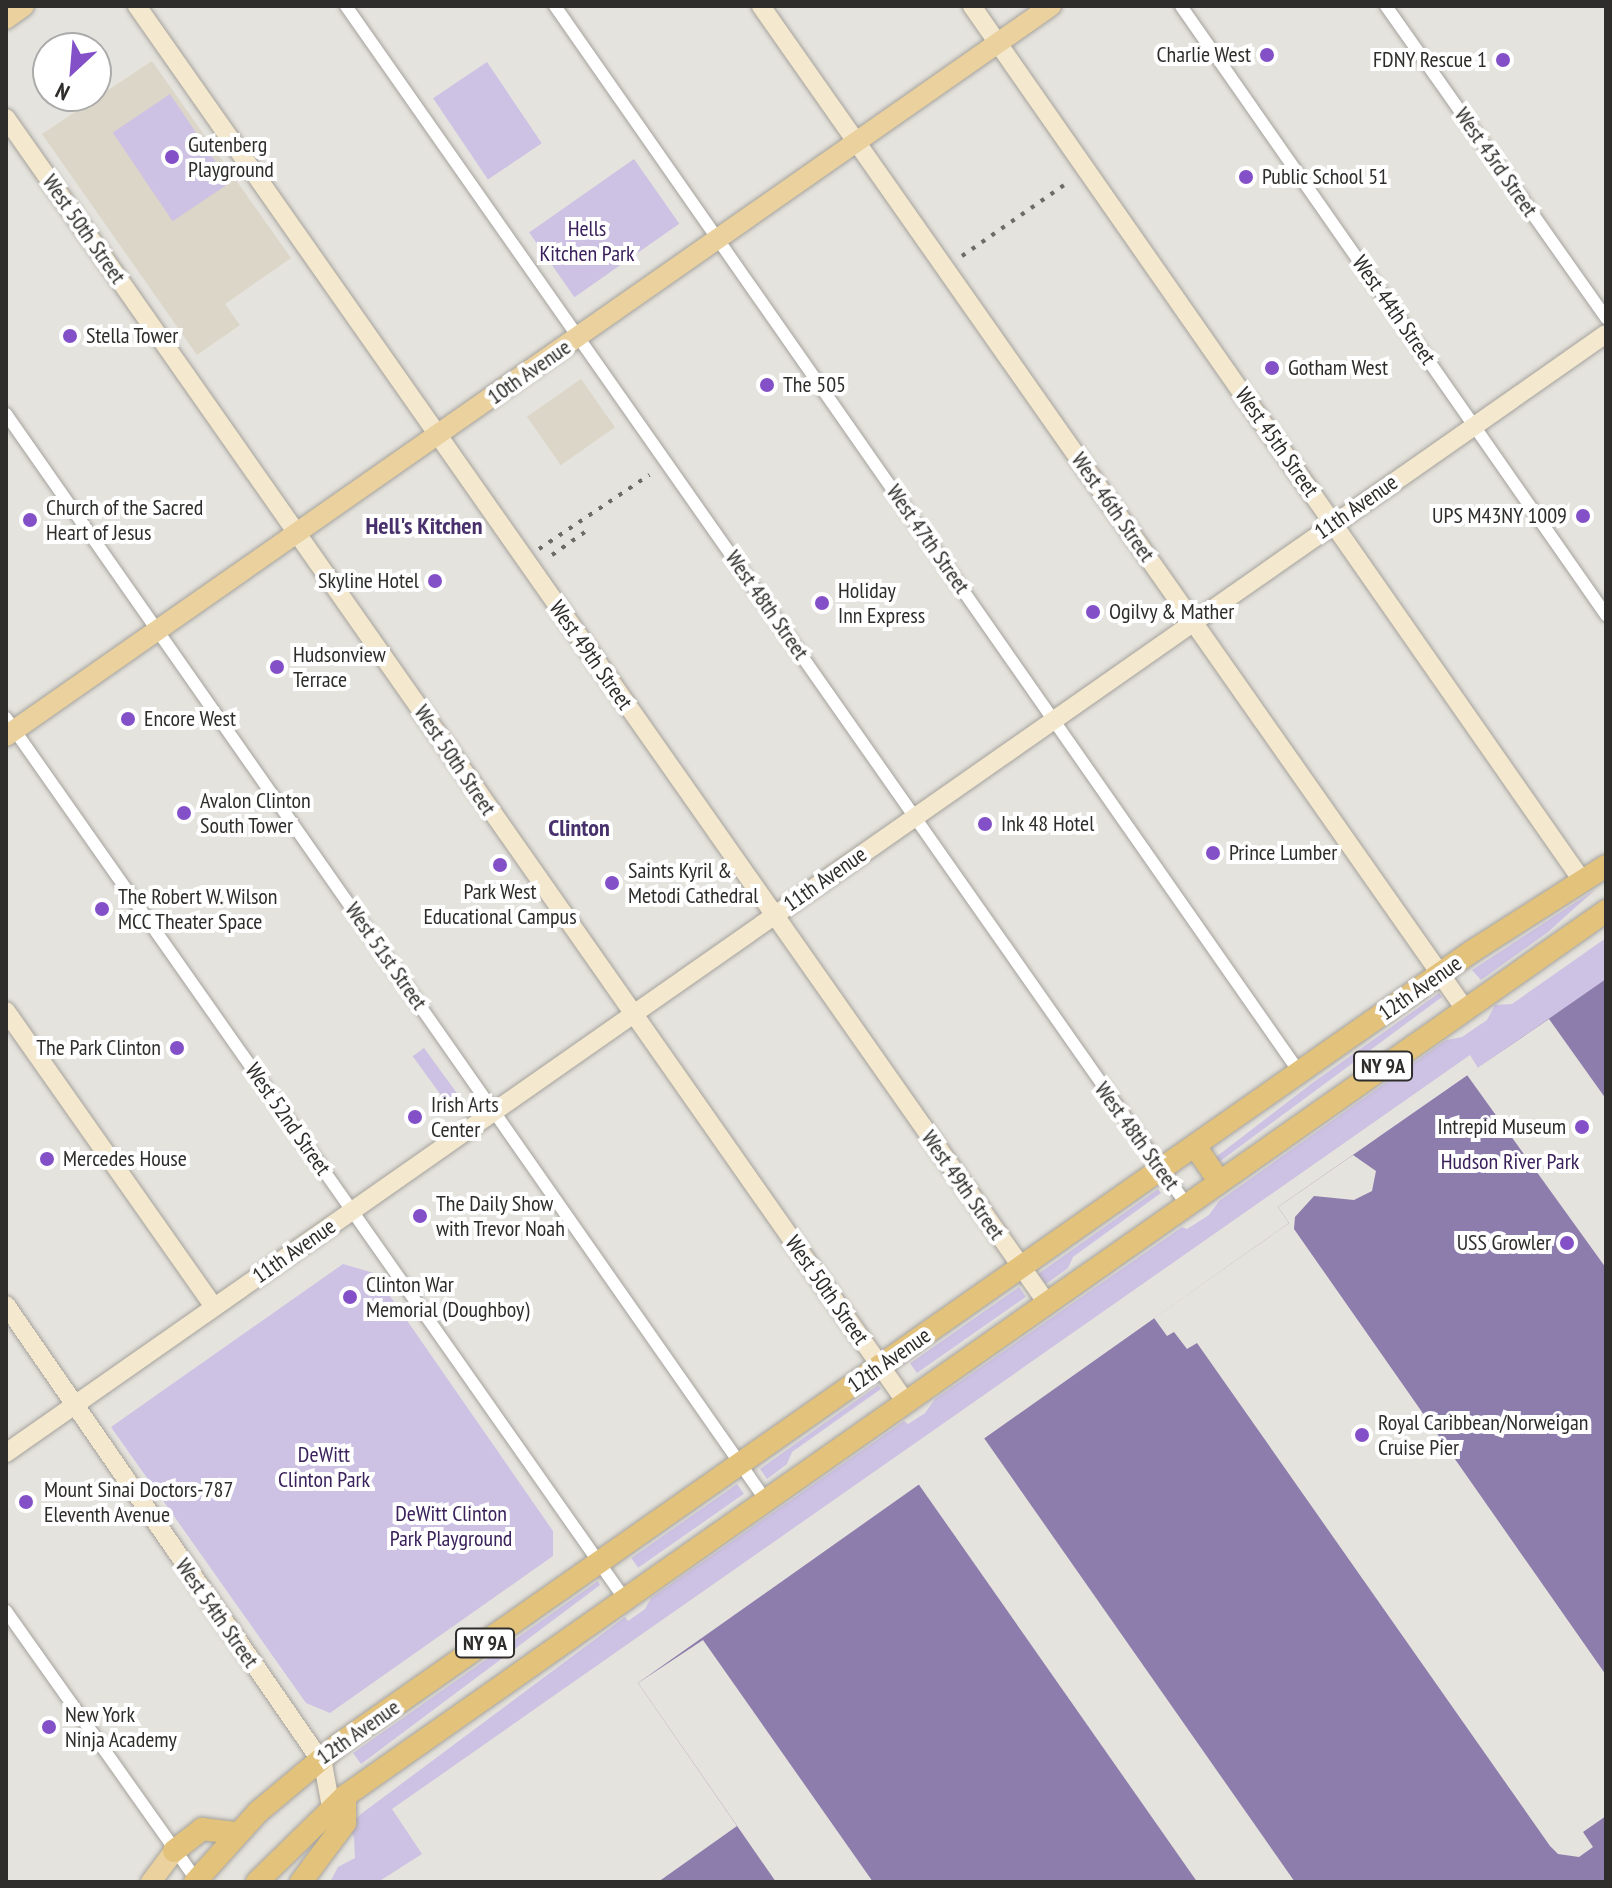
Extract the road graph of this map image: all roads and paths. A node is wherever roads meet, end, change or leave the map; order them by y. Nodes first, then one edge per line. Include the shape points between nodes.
1 (24, 6) edge
2 (137, 6) edge
3 (346, 6) edge
4 (555, 6) edge
5 (761, 6) edge
6 (972, 6) edge
7 (1051, 6) edge
8 (1181, 6) edge
9 (1386, 6) edge
10 (6, 19) edge
11 (998, 43) junction
12 (6, 118) edge
13 (857, 142) junction
14 (718, 239) junction
15 (1606, 318) edge
16 (1606, 334) edge
17 (579, 337) junction
18 (6, 414) edge
19 (1474, 424) junction
20 (438, 436) junction
21 (1334, 523) junction
22 (298, 534) junction
23 (1606, 615) edge
24 (1195, 621) junction
25 (158, 631) junction
26 (1055, 719) junction
27 (9, 728) edge
28 (914, 817) junction
29 (1606, 866) edge
30 (1581, 879) junction
31 (1606, 911) edge
32 (774, 916) junction
33 (1440, 974) junction
34 (1465, 1009) junction
35 (6, 1011) edge
36 (633, 1014) junction
37 (1300, 1073) junction
38 (495, 1111) junction
39 (1195, 1146) junction
40 (1160, 1170) junction
41 (1219, 1181) junction
42 (1186, 1204) junction
43 (352, 1210) junction
44 (1021, 1268) junction
45 (1046, 1302) junction
46 (6, 1305) edge
47 (214, 1307) junction
48 (881, 1366) junction
49 (905, 1401) junction
50 (75, 1404) junction
51 (6, 1453) edge
52 (741, 1464) junction
53 (765, 1499) junction
54 (599, 1563) junction
55 (624, 1598) junction
56 (6, 1611) edge
57 (319, 1759) junction
58 (338, 1801) junction
59 (237, 1833) junction
60 (174, 1851) junction
61 (197, 1881) edge
62 (151, 1882) edge
63 (257, 1882) edge
64 (301, 1882) edge

1 - 10 main road
2 - 20 main road, West 49th Street
3 - 17 street, West 48th Street
4 - 14 street, West 47th Street
5 - 13 main road, West 46th Street
6 - 11 main road, West 45th Street
7 - 11 main road, 10th Avenue
8 - 19 street, West 44th Street
9 - 15 street, West 43rd Street
11 - 13 main road, 10th Avenue
11 - 21 main road, West 45th Street
12 - 22 main road, West 50th Street
13 - 14 main road, 10th Avenue
13 - 24 main road, West 46th Street
14 - 17 main road, 10th Avenue
14 - 26 street, West 47th Street
16 - 19 main road, 11th Avenue
17 - 20 main road, 10th Avenue
17 - 28 street, West 48th Street
18 - 25 street, West 51st Street
19 - 21 main road, 11th Avenue
19 - 23 street, West 44th Street
20 - 22 main road, 10th Avenue
20 - 32 main road, West 49th Street
21 - 24 main road, 11th Avenue
21 - 30 main road, West 45th Street
22 - 25 main road, 10th Avenue
22 - 36 main road, West 50th Street
24 - 26 main road, 11th Avenue
24 - 33 main road, West 46th Street
25 - 27 main road, 10th Avenue
25 - 38 street, West 51st Street
26 - 28 main road, 11th Avenue
26 - 37 street, West 47th Street
27 - 43 street, West 52nd Street
28 - 32 main road, 11th Avenue
28 - 40 street, West 48th Street
29 - 30 highway, 12th Avenue / NY 9A
30 - 33 highway, 12th Avenue / NY 9A
31 - 34 highway, 12th Avenue / NY 9A
32 - 36 main road, 11th Avenue
32 - 44 main road, West 49th Street
33 - 34 main road, West 46th Street
33 - 37 highway, 12th Avenue / NY 9A
34 - 41 highway, 12th Avenue / NY 9A
35 - 47 main road
36 - 38 main road, 11th Avenue
36 - 48 main road, West 50th Street
37 - 39 highway, 12th Avenue / NY 9A
38 - 43 main road, 11th Avenue
38 - 52 street, West 51st Street
39 - 40 highway, 12th Avenue / NY 9A
39 - 41 highway
40 - 42 street, West 48th Street
40 - 44 highway, 12th Avenue / NY 9A
41 - 42 highway, 12th Avenue / NY 9A
42 - 45 highway, 12th Avenue / NY 9A
43 - 47 main road, 11th Avenue
43 - 54 street, West 52nd Street
44 - 45 main road, West 49th Street
44 - 48 highway, 12th Avenue / NY 9A
45 - 49 highway, 12th Avenue / NY 9A
46 - 50 main road, West 54th Street
47 - 50 main road, 11th Avenue
48 - 49 main road, West 50th Street
48 - 52 highway, 12th Avenue / NY 9A
49 - 53 highway, 12th Avenue / NY 9A
50 - 51 main road, 11th Avenue
50 - 57 main road, West 54th Street
52 - 53 street, West 51st Street
52 - 54 highway, 12th Avenue / NY 9A
53 - 55 highway, 12th Avenue / NY 9A
54 - 55 street, West 52nd Street
54 - 57 highway, 12th Avenue / NY 9A
55 - 58 highway, 12th Avenue / NY 9A
56 - 60 street
57 - 58 main road, West 54th Street
57 - 59 highway, 12th Avenue / NY 9A
58 - 63 highway, 12th Avenue / NY 9A
58 - 64 highway via 345,1823
59 - 60 highway via 202,1829
59 - 61 highway, 12th Avenue / NY 9A
60 - 61 street
60 - 62 main road

